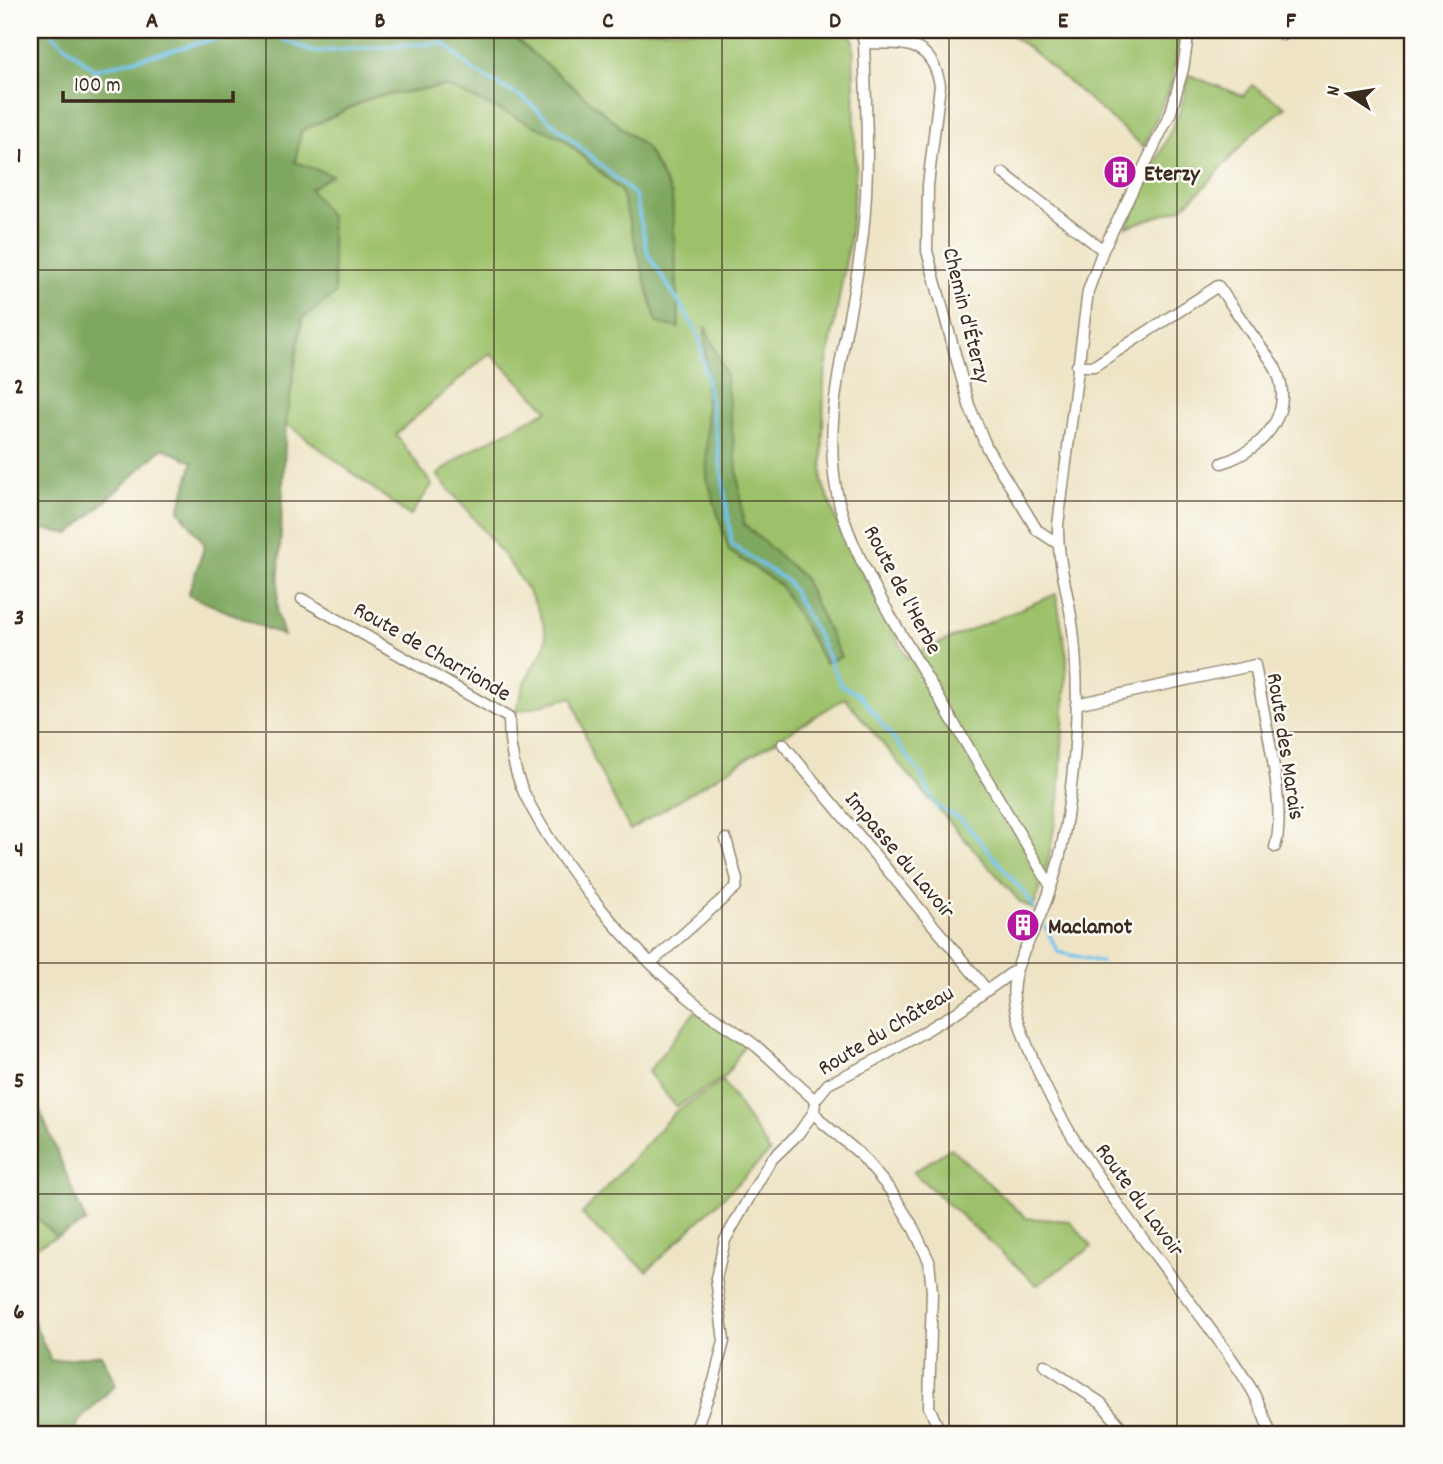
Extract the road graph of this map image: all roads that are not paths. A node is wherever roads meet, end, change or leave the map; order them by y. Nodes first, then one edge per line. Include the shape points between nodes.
1 (861, 30) edge
2 (1189, 30) edge
3 (864, 43) junction
4 (1003, 173) dead end
5 (1103, 250) junction
6 (1077, 366) junction
7 (1222, 463) dead end
8 (1057, 543) junction
9 (302, 599) dead end
10 (1076, 704) junction
11 (783, 744) dead end
12 (726, 839) dead end
13 (1275, 847) dead end
14 (1050, 885) junction
15 (652, 962) junction
16 (1014, 971) junction
17 (987, 990) junction
18 (815, 1100) junction
19 (814, 1112) junction
20 (1044, 1366) dead end
21 (694, 1434) edge
22 (941, 1434) edge
23 (1127, 1434) edge
24 (1271, 1434) edge

1 - 3 street, Route de l'Herbe
2 - 5 street via 1171,112
3 - 8 street, Chemin d'Éterzy via 910,44 930,57 937,70 940,85 928,185 927,251 969,405 987,449 1037,530
3 - 14 street, Route de l'Herbe via 868,176 863,236 835,399 834,466 839,504 891,617
4 - 5 street
5 - 6 street via 1088,291
6 - 7 street via 1094,366 1218,286 1275,367 1281,397 1277,419 1264,439
6 - 8 street
8 - 10 street via 1073,630
9 - 15 street, Route de Charrionde via 509,718 517,772 534,812 577,878
10 - 13 street, Route des Marais via 1255,665 1277,792 1280,828
10 - 14 street via 1062,842
11 - 17 street, Impasse du Lavoir
12 - 15 street via 736,887
14 - 16 street
15 - 18 street, Route de Charrionde via 695,1004 756,1046
16 - 17 street, Route du Château
16 - 24 street, Route du Lavoir via 1017,1014 1058,1116 1092,1170 1254,1392
17 - 18 street, Route du Château via 957,1012 828,1084
18 - 19 street, Route du Château
19 - 21 street via 770,1161 725,1240 716,1278 724,1340 715,1381
19 - 22 street via 860,1154 891,1191 929,1261 929,1407
20 - 23 street via 1101,1403

